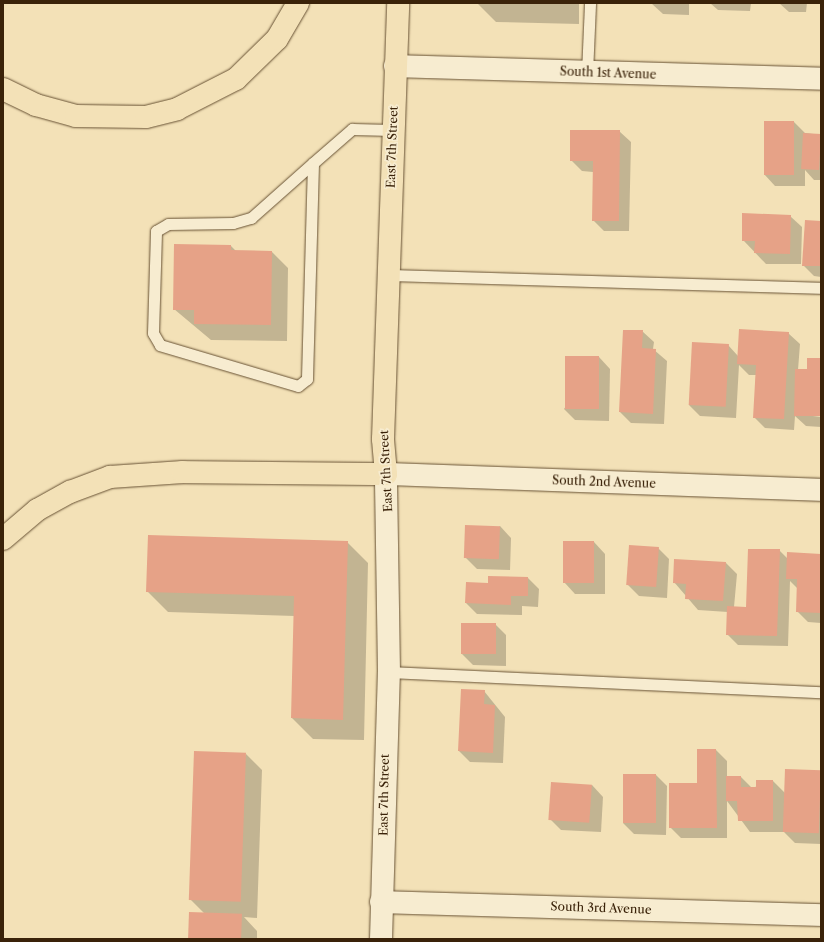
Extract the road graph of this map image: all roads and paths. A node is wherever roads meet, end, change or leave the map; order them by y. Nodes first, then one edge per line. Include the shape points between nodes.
1 (298, 3) edge
2 (398, 3) edge
3 (590, 3) edge
4 (395, 66) junction
5 (587, 73) junction
6 (821, 79) edge
7 (3, 89) edge
8 (392, 130) junction
9 (313, 163) junction
10 (387, 275) junction
11 (821, 288) edge
12 (386, 474) junction
13 (821, 490) edge
14 (3, 538) edge
15 (388, 672) junction
16 (821, 692) edge
17 (381, 902) junction
18 (821, 915) edge
19 (381, 939) edge

1 - 7 main road via 277,39 236,79 177,109 146,117 76,116 36,105
2 - 4 main road, East 7th Street
3 - 5 lane
4 - 5 street, South 1st Avenue
4 - 8 main road, East 7th Street
5 - 6 street, South 1st Avenue
8 - 9 lane via 352,129
8 - 10 main road, East 7th Street
9 - 9 lane via 307,379 298,386 160,345 153,334 156,231 168,224 233,223 251,218
10 - 11 lane
10 - 12 main road, East 7th Street via 383,439
12 - 13 street, South 2nd Avenue
12 - 14 main road via 175,472 110,477 70,492 37,510
12 - 15 street, East 7th Street
15 - 16 lane
15 - 17 street, East 7th Street
17 - 18 street, South 3rd Avenue
17 - 19 street, East 7th Street

